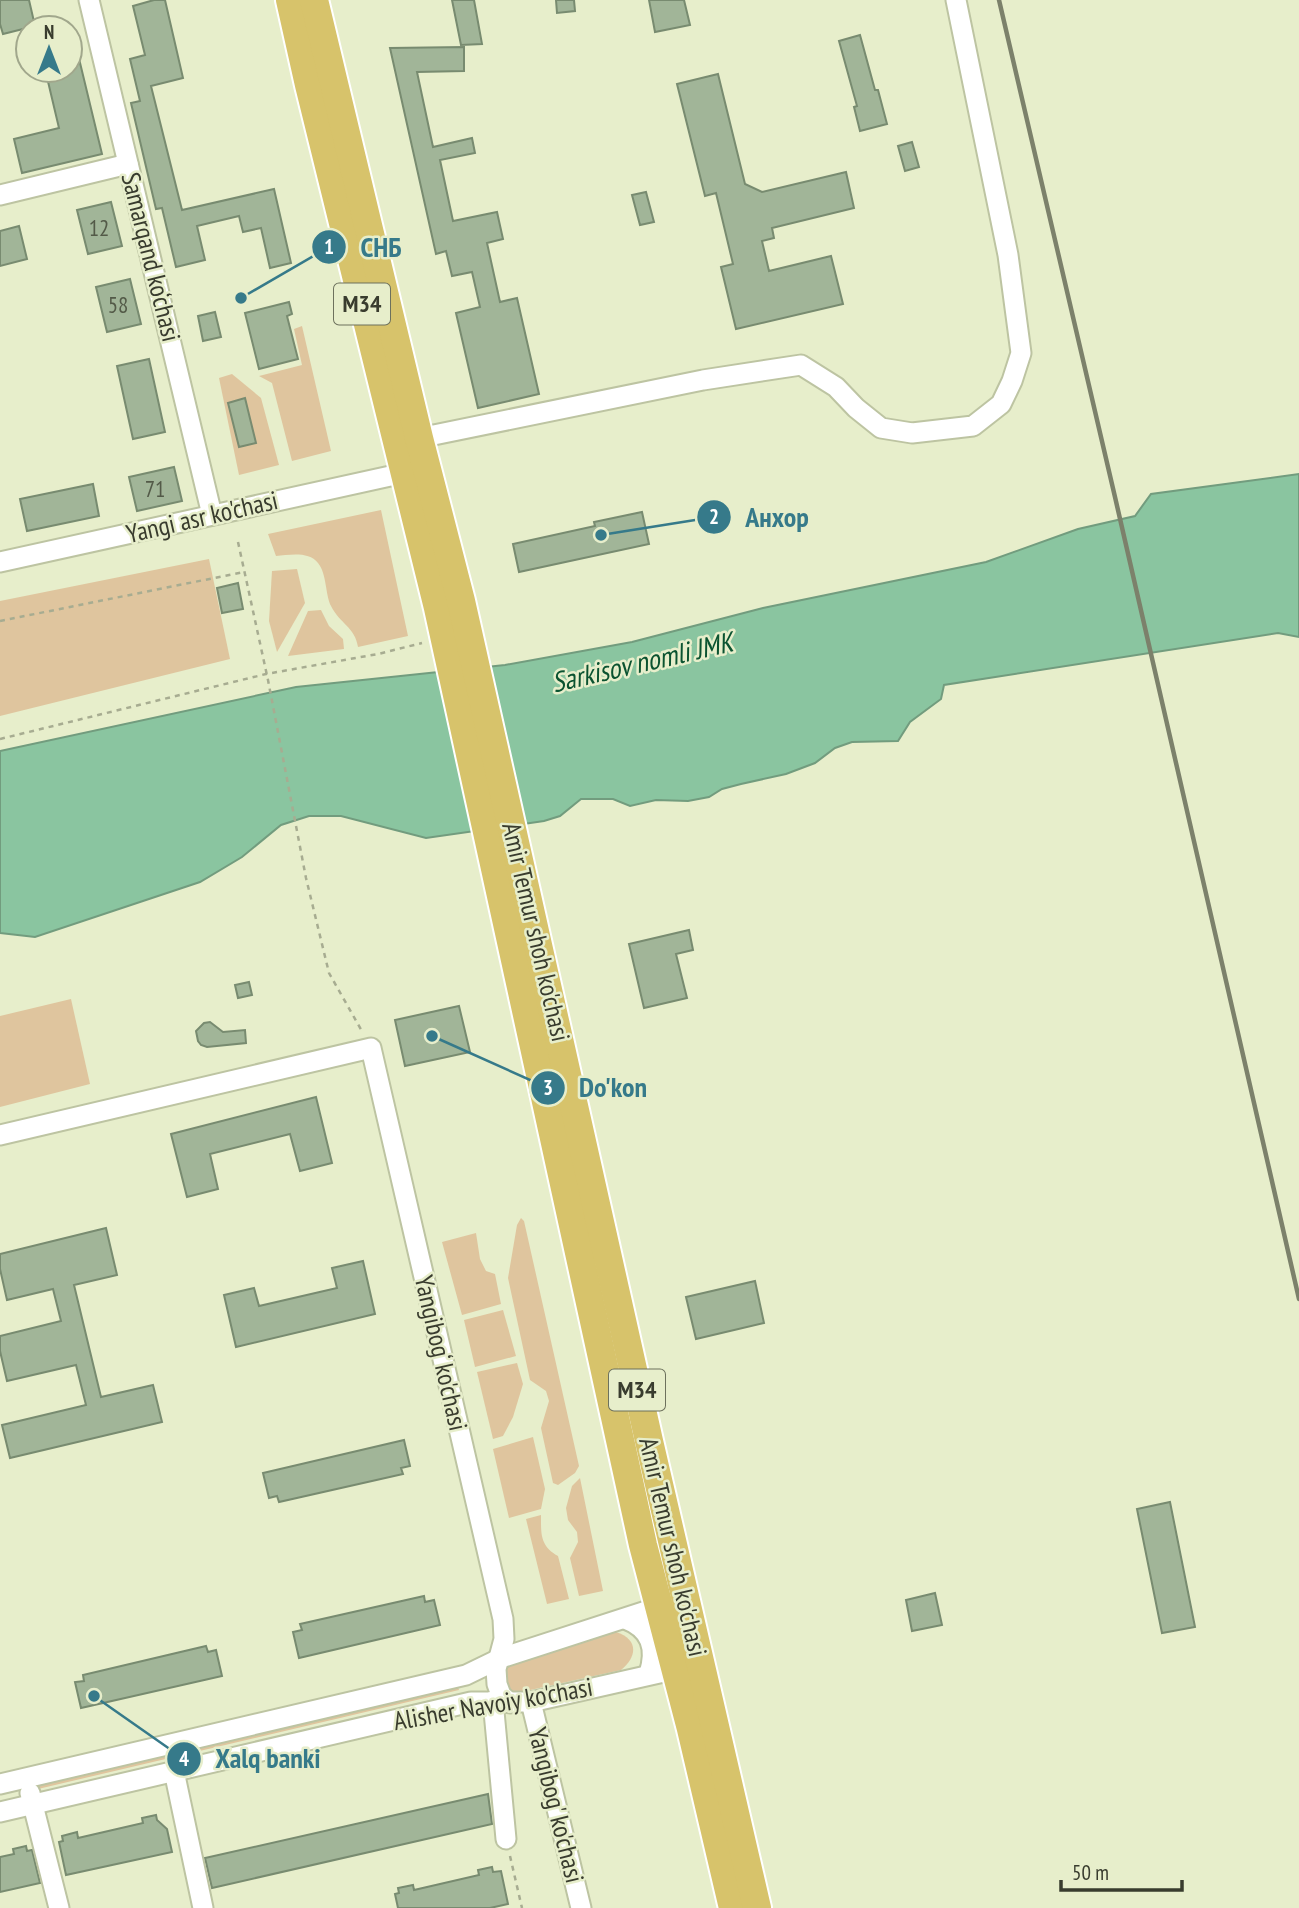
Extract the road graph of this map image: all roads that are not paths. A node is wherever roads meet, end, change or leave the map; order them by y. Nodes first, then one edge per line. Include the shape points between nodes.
1 (89, 0) edge
2 (290, 0) edge
3 (314, 0) edge
4 (956, 0) edge
5 (128, 164) junction
6 (0, 195) edge
7 (419, 438) junction
8 (404, 473) junction
9 (212, 515) junction
10 (0, 562) edge
11 (450, 604) junction
12 (0, 1135) edge
13 (672, 1603) junction
14 (625, 1619) junction
15 (501, 1658) junction
16 (675, 1669) junction
17 (501, 1702) junction
18 (531, 1702) junction
19 (174, 1771) junction
20 (26, 1779) junction
21 (0, 1784) edge
22 (34, 1803) junction
23 (0, 1811) edge
24 (506, 1839) road end
25 (59, 1908) edge
26 (203, 1908) edge
27 (581, 1908) edge
28 (733, 1908) edge
29 (757, 1908) edge

1 - 5 street, Samarqand ko‘chasi
2 - 8 highway, Amir Temur shoh ko'chasi / M34
3 - 7 highway, Amir Temur shoh ko'chasi / M34
4 - 7 street via 1008,255 1021,353 1001,404 973,426 912,433 881,428 836,387 801,365 703,380
5 - 6 street
5 - 9 street, Samarqand ko‘chasi
7 - 11 highway, Amir Temur shoh ko'chasi / M34
8 - 9 street, Yangi asr ko'chasi
8 - 11 highway, Amir Temur shoh ko'chasi / M34
9 - 10 street, Yangi asr ko'chasi
11 - 13 highway, Amir Temur shoh ko'chasi / M34 via 510,874 643,1545
12 - 15 street, Yangibog‘ ko'chasi via 371,1048 503,1619
13 - 14 street, Alisher Navoiy ko'chasi
13 - 16 highway, Amir Temur shoh ko'chasi / M34
14 - 15 street, Alisher Navoiy ko'chasi
14 - 16 street via 646,1631 653,1662
15 - 17 street, Yangibog‘ ko'chasi via 496,1669
15 - 20 street, Alisher Navoiy ko'chasi via 466,1675
16 - 18 street, Alisher Navoiy ko'chasi
16 - 28 highway, Amir Temur shoh ko'chasi / M34
16 - 29 highway, Amir Temur shoh ko'chasi / M34
17 - 18 street, Alisher Navoiy ko'chasi
17 - 19 street, Alisher Navoiy ko'chasi via 471,1702
17 - 24 street, Yangibog‘ ko'chasi
18 - 27 street, Yangibog' ko'chasi
19 - 22 street, Alisher Navoiy ko'chasi
19 - 26 street
20 - 21 street, Alisher Navoiy ko'chasi
20 - 22 street
22 - 23 street, Alisher Navoiy ko'chasi
22 - 25 street

